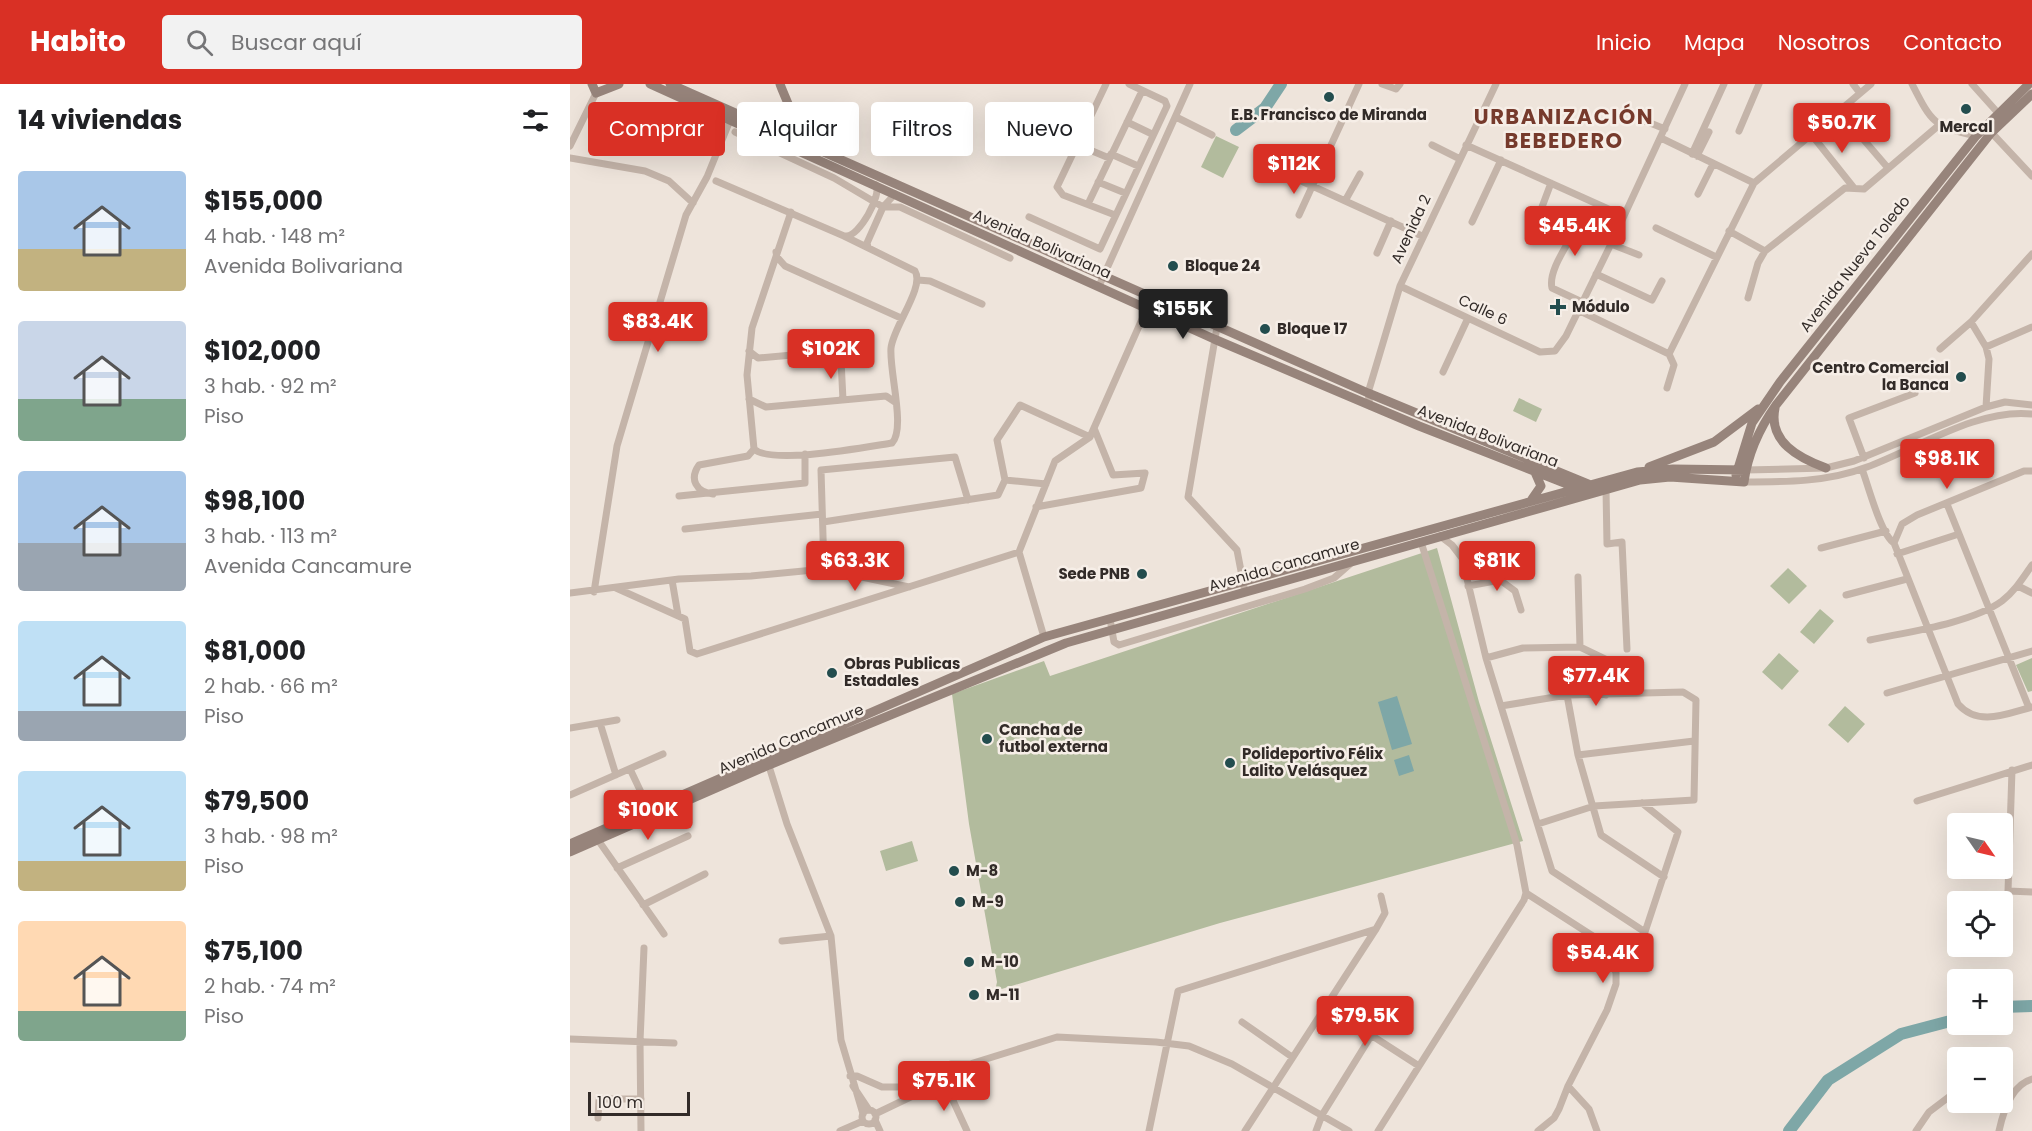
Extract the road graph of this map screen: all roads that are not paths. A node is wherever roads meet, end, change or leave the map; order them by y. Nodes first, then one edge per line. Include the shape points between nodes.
1 (619, 84) edge
2 (650, 84) edge
3 (670, 84) edge
4 (780, 84) edge
5 (1106, 84) edge
6 (1129, 84) edge
7 (1190, 84) edge
8 (1359, 84) edge
9 (1382, 84) edge
10 (1400, 84) edge
11 (1496, 84) edge
12 (1685, 84) edge
13 (1725, 84) edge
14 (1759, 84) edge
15 (1853, 84) edge
16 (1871, 84) edge
17 (1912, 84) edge
18 (1972, 84) edge
19 (2029, 84) edge
20 (594, 89) edge
21 (1142, 91) junction
22 (1860, 93) junction
23 (2032, 94) edge
24 (787, 102) edge
25 (1094, 111) edge
26 (1839, 111) junction
27 (1998, 113) junction
28 (737, 116) edge
29 (1176, 117) junction
30 (730, 118) junction
31 (1638, 118) dead end
32 (737, 121) edge
33 (1127, 122) junction
34 (1938, 126) junction
35 (1665, 129) junction
36 (1988, 129) junction
37 (1739, 131) dead end
38 (735, 132) dead end
39 (1710, 132) dead end
40 (1152, 134) junction
41 (1811, 134) junction
42 (1212, 135) dead end
43 (1976, 136) junction
44 (1661, 138) junction
45 (1432, 145) dead end
46 (1466, 145) junction
47 (570, 146) edge
48 (1094, 151) edge
49 (1694, 155) junction
50 (819, 156) edge
51 (824, 156) edge
52 (1073, 156) edge
53 (1110, 156) junction
54 (570, 158) edge
55 (1460, 159) junction
56 (1501, 160) junction
57 (1713, 164) junction
58 (1138, 166) junction
59 (1888, 168) junction
60 (1287, 174) dead end
61 (1360, 174) dead end
62 (2032, 176) edge
63 (716, 181) dead end
64 (1098, 182) junction
65 (1551, 183) junction
66 (1754, 183) junction
67 (876, 185) junction
68 (1312, 185) junction
69 (1854, 188) junction
70 (1125, 193) junction
71 (895, 194) junction
72 (1698, 194) dead end
73 (873, 200) junction
74 (1345, 201) junction
75 (693, 203) junction
76 (1088, 204) junction
77 (882, 207) junction
78 (790, 213) junction
79 (1115, 215) junction
80 (1299, 215) dead end
81 (1539, 215) dead end
82 (1624, 216) junction
83 (1029, 217) dead end
84 (1391, 221) junction
85 (1472, 222) dead end
86 (1656, 228) dead end
87 (1575, 230) dead end
88 (1729, 231) junction
89 (844, 236) junction
90 (1422, 236) junction
91 (1611, 244) junction
92 (868, 247) junction
93 (776, 249) junction
94 (1764, 251) junction
95 (1377, 253) dead end
96 (2032, 254) edge
97 (1639, 255) dead end
98 (1716, 256) junction
99 (1010, 258) dead end
100 (1596, 274) junction
101 (1104, 276) junction
102 (918, 279) junction
103 (1662, 281) dead end
104 (1099, 286) junction
105 (1400, 286) junction
106 (1748, 298) dead end
107 (1582, 302) junction
108 (982, 304) dead end
109 (1147, 308) junction
110 (1578, 310) junction
111 (901, 318) junction
112 (1468, 318) junction
113 (1971, 322) junction
114 (1217, 327) junction
115 (2032, 327) edge
116 (1214, 339) junction
117 (1986, 347) junction
118 (1940, 349) dead end
119 (749, 351) junction
120 (1670, 354) junction
121 (1443, 372) dead end
122 (1667, 387) dead end
123 (893, 388) junction
124 (1368, 393) junction
125 (1915, 393) dead end
126 (886, 396) junction
127 (749, 399) junction
128 (843, 400) junction
129 (1357, 400) junction
130 (895, 402) junction
131 (1764, 404) junction
132 (1776, 405) junction
133 (2032, 405) edge
134 (761, 406) junction
135 (1371, 406) junction
136 (1986, 407) junction
137 (2032, 414) edge
138 (751, 417) junction
139 (1094, 428) junction
140 (1090, 437) junction
141 (753, 449) junction
142 (805, 454) junction
143 (1864, 458) junction
144 (1826, 468) junction
145 (1862, 469) junction
146 (1534, 470) junction
147 (1741, 470) junction
148 (2032, 471) edge
149 (1637, 472) junction
150 (1005, 480) junction
151 (1739, 482) junction
152 (1046, 484) junction
153 (1577, 488) junction
154 (1596, 489) junction
155 (712, 494) junction
156 (680, 496) dead end
157 (968, 500) junction
158 (1530, 500) junction
159 (1947, 504) junction
160 (1036, 507) junction
161 (822, 514) junction
162 (823, 522) junction
163 (685, 529) dead end
164 (1886, 531) junction
165 (1959, 534) junction
166 (1440, 536) junction
167 (1421, 542) junction
168 (1894, 543) junction
169 (1375, 544) junction
170 (1821, 548) dead end
171 (1019, 552) junction
172 (1377, 554) junction
173 (1897, 554) junction
174 (1353, 561) junction
175 (2032, 565) edge
176 (824, 569) junction
177 (1578, 577) dead end
178 (1907, 579) junction
179 (672, 580) junction
180 (1243, 580) junction
181 (2018, 585) junction
182 (1468, 586) junction
183 (910, 587) junction
184 (615, 588) junction
185 (594, 592) junction
186 (1245, 592) junction
187 (2032, 592) edge
188 (570, 593) edge
189 (1846, 595) dead end
190 (1990, 609) junction
191 (1521, 610) dead end
192 (678, 615) junction
193 (1110, 619) junction
194 (1928, 628) junction
195 (1112, 630) junction
196 (1044, 636) junction
197 (1870, 640) dead end
198 (1580, 647) junction
199 (1627, 649) dead end
200 (2032, 651) edge
201 (998, 657) junction
202 (1486, 658) junction
203 (2009, 658) junction
204 (1002, 667) junction
205 (1948, 675) junction
206 (1887, 693) dead end
207 (1567, 695) junction
208 (1606, 695) junction
209 (1501, 706) junction
210 (2030, 707) edge
211 (617, 720) dead end
212 (600, 723) junction
213 (570, 728) edge
214 (1694, 741) junction
215 (663, 753) dead end
216 (1578, 755) junction
217 (767, 761) junction
218 (2032, 765) edge
219 (630, 769) junction
220 (2012, 770) junction
221 (616, 775) junction
222 (570, 795) edge
223 (1917, 801) dead end
224 (1642, 803) junction
225 (1594, 806) junction
226 (649, 809) junction
227 (1538, 824) junction
228 (688, 836) dead end
229 (598, 840) junction
230 (570, 844) edge
231 (570, 852) edge
232 (617, 868) junction
233 (705, 874) dead end
234 (1664, 877) junction
235 (2032, 892) edge
236 (1526, 893) junction
237 (1381, 896) dead end
238 (643, 904) junction
239 (1376, 929) junction
240 (664, 934) dead end
241 (831, 936) junction
242 (782, 941) dead end
243 (644, 948) dead end
244 (1326, 1006) junction
245 (1242, 1022) dead end
246 (1371, 1036) junction
247 (570, 1039) edge
248 (640, 1041) junction
249 (674, 1042) dead end
250 (1166, 1044) junction
251 (1292, 1057) junction
252 (970, 1064) junction
253 (1419, 1066) junction
254 (850, 1076) junction
255 (2032, 1079) edge
256 (944, 1082) junction
257 (1568, 1086) junction
258 (1271, 1088) junction
259 (2013, 1093) edge
260 (1947, 1098) edge
261 (641, 1099) junction
262 (2003, 1113) edge
263 (1322, 1114) junction
264 (869, 1117) junction
265 (598, 1118) dead end
266 (641, 1131) edge
267 (840, 1131) edge
268 (871, 1131) edge
269 (880, 1131) edge
270 (967, 1131) edge
271 (1149, 1131) edge
272 (1245, 1131) edge
273 (1316, 1131) edge
274 (1349, 1131) edge
275 (1378, 1131) edge
276 (1538, 1131) edge
277 (1597, 1131) edge
278 (1916, 1131) edge
279 (1999, 1131) edge

1 - 20 main road
2 - 30 main road, Avenida Bolivariana
3 - 28 main road, Avenida Bolivariana
4 - 24 main road
5 - 25 street
6 - 21 street
7 - 29 street
8 - 68 street
9 - 10 street via 1396,88
11 - 46 street, Avenida 2
12 - 35 street
13 - 49 street
14 - 37 street
15 - 22 street
16 - 22 street
17 - 34 street
18 - 27 street
19 - 27 main road, Avenida Nueva Toledo
20 - 47 street
21 - 33 street
21 - 40 street via 1167,104
22 - 26 street
23 - 36 main road, Avenida Nueva Toledo
26 - 41 street
26 - 59 street
27 - 36 main road, Avenida Nueva Toledo
29 - 42 street
29 - 101 street
30 - 32 main road, Avenida Bolivariana
30 - 75 street
31 - 35 street
33 - 40 street
33 - 53 street
34 - 43 street
34 - 59 street
35 - 44 street
36 - 43 main road, Avenida Nueva Toledo
36 - 62 street
36 - 132 main road, Avenida Nueva Toledo
38 - 73 street
39 - 49 street
40 - 58 street
41 - 66 street
41 - 69 street
43 - 131 main road, Avenida Nueva Toledo
44 - 49 street
44 - 82 street
45 - 55 street
46 - 55 street, Avenida 2
46 - 56 street
48 - 53 street
49 - 57 street
50 - 67 main road, Avenida Bolivariana
51 - 101 main road, Avenida Bolivariana
52 - 76 street via 1057,187 1063,195
53 - 58 street
53 - 64 street
54 - 75 street via 645,171 669,180
55 - 90 street, Avenida 2
56 - 65 street
56 - 85 street
57 - 66 street
57 - 72 street
58 - 70 street
59 - 69 street via 1864,189
60 - 68 street
61 - 74 street
63 - 78 street
64 - 70 street
64 - 76 street
65 - 81 street
65 - 82 street
66 - 88 street
67 - 71 main road, Avenida Bolivariana
67 - 73 street
68 - 74 street
68 - 80 street
69 - 94 street via 1845,188
70 - 79 street
71 - 77 street
71 - 104 main road, Avenida Bolivariana
73 - 77 street
73 - 89 street via 856,234
74 - 84 street
75 - 185 street via 686,215 617,446
76 - 79 street
77 - 92 street
77 - 99 street via 900,207
78 - 89 street
78 - 93 street
79 - 83 street via 1102,247 1097,250
82 - 91 street
84 - 90 street
84 - 95 street
86 - 98 street
87 - 107 street via 1551,285
88 - 94 street
88 - 98 street
89 - 92 street
90 - 105 street, Avenida 2
91 - 97 street
91 - 100 street
92 - 102 street via 915,271
93 - 111 street via 777,258 785,266
93 - 119 street
94 - 106 street
96 - 113 street
98 - 120 street
100 - 103 street via 1652,300
100 - 107 street
101 - 104 street
101 - 114 main road, Avenida Bolivariana
102 - 108 street
102 - 111 street
104 - 109 main road, Avenida Bolivariana
105 - 112 street, Calle 6
105 - 124 street, Avenida 2
107 - 110 street
109 - 116 main road, Avenida Bolivariana
109 - 139 street
110 - 112 street, Calle 6 via 1555,351 1540,352
110 - 120 street
111 - 123 street via 891,343
112 - 121 street
113 - 117 street
113 - 118 street
114 - 116 street
114 - 124 main road, Avenida Bolivariana
115 - 117 street
116 - 129 main road, Avenida Bolivariana
116 - 180 street via 1188,497 1237,550
117 - 136 street
119 - 127 street
119 - 128 street via 758,358 836,351 842,360
120 - 122 street via 1674,365
123 - 126 street
123 - 130 street
124 - 129 street
124 - 135 street
124 - 154 main road, Avenida Bolivariana
125 - 143 street via 1848,418
126 - 128 street
126 - 130 street
127 - 134 street
127 - 138 street
128 - 134 street
129 - 135 main road, Avenida Bolivariana
130 - 142 street via 898,434 892,443
131 - 147 main road, Avenida Nueva Toledo via 1752,423
131 - 149 main road via 1713,442
132 - 144 main road via 1776,429 1786,447 1803,460
132 - 147 main road, Avenida Nueva Toledo via 1761,426
133 - 136 street, Avenida Cancamure via 2005,402
134 - 138 street
135 - 146 main road, Avenida Bolivariana
136 - 143 street, Avenida Cancamure
137 - 145 street, Avenida Cancamure via 2014,412 1987,417
138 - 141 street
139 - 140 street
139 - 160 street via 1113,475 1145,473 1141,488
140 - 150 street via 1020,405 996,440
140 - 152 street via 1055,461
141 - 142 street via 766,455
141 - 155 street via 748,456 699,465 694,472 695,484
142 - 155 street via 805,483
143 - 144 street, Avenida Cancamure
144 - 147 street, Avenida Cancamure
145 - 151 street, Avenida Cancamure via 1830,478
145 - 164 street
146 - 153 main road, Avenida Bolivariana
146 - 158 main road via 1541,486
147 - 149 main road, Avenida Cancamure
147 - 151 main road, Avenida Nueva Toledo
148 - 159 street
149 - 154 main road, Avenida Cancamure
150 - 152 street
150 - 157 street via 998,495
151 - 154 main road, Avenida Cancamure via 1670,477
152 - 160 street
153 - 154 main road, Avenida Bolivariana
153 - 158 main road, Avenida Cancamure
154 - 166 main road, Avenida Cancamure
154 - 199 street via 1607,544 1622,542
155 - 156 street
157 - 161 street via 955,457 944,458 821,470
157 - 162 street
158 - 169 main road, Avenida Cancamure
159 - 165 street
159 - 168 street via 1902,524
160 - 171 street
161 - 162 street
161 - 163 street
162 - 176 street
164 - 168 street
164 - 170 street
165 - 173 street
165 - 190 street
166 - 167 main road, Avenida Cancamure
166 - 182 street via 1462,558
167 - 172 main road, Avenida Cancamure
167 - 236 street via 1517,845
168 - 173 street
169 - 172 street
169 - 180 main road, Avenida Cancamure
171 - 183 street
171 - 196 street
172 - 174 main road, Avenida Cancamure
173 - 178 street
174 - 186 main road, Avenida Cancamure
174 - 195 street via 1334,578 1305,589 1119,645 1114,642
175 - 181 street
176 - 179 street
176 - 183 street
177 - 198 street
178 - 189 street
178 - 194 street
179 - 184 street
179 - 192 street
180 - 186 street
180 - 193 main road, Avenida Cancamure
181 - 187 street
181 - 190 street
182 - 191 street via 1500,580 1515,591
182 - 202 street
183 - 192 street via 697,654 690,651 687,622
184 - 185 street
184 - 192 street
185 - 188 street
186 - 195 main road, Avenida Cancamure
190 - 194 street
190 - 203 street
193 - 195 street
193 - 196 main road, Avenida Cancamure
194 - 197 street
194 - 205 street
195 - 204 main road, Avenida Cancamure
196 - 201 main road, Avenida Cancamure
198 - 202 street via 1523,648
198 - 208 street via 1605,658
200 - 203 street
201 - 204 street
201 - 217 main road, Avenida Cancamure
202 - 209 street
203 - 205 street
203 - 210 street
204 - 217 main road, Avenida Cancamure
205 - 206 street
205 - 210 street via 1958,704 1970,715 1986,718
207 - 208 street
207 - 209 street
207 - 216 street
208 - 214 street via 1683,692 1696,700
209 - 227 street
211 - 212 street
212 - 213 street
212 - 221 street
214 - 216 street
214 - 224 street via 1694,800
215 - 219 street
216 - 225 street
217 - 226 main road, Avenida Cancamure
217 - 229 main road, Avenida Cancamure
217 - 241 street
218 - 220 street
219 - 221 street
219 - 226 street
220 - 223 street
220 - 235 street via 2008,891
221 - 222 street
224 - 225 street
224 - 234 street via 1678,832
225 - 227 street
225 - 234 street via 1601,835
226 - 230 main road, Avenida Cancamure
227 - 234 street via 1552,870 1645,932
228 - 232 street
229 - 231 main road, Avenida Cancamure
229 - 232 street
232 - 238 street
233 - 238 street
236 - 253 street
236 - 257 street via 1604,945 1616,974 1607,1010
237 - 239 street via 1385,913
238 - 240 street
239 - 244 street
239 - 250 street via 1183,988 1178,991
241 - 242 street
241 - 254 street via 841,1040
243 - 248 street
244 - 246 street
244 - 251 street
245 - 251 street
246 - 253 street
246 - 263 street
247 - 248 street
248 - 249 street
248 - 261 street
250 - 252 street via 1057,1037
250 - 258 street via 1206,1053
250 - 271 street
251 - 258 street
252 - 254 street via 951,1064 899,1088 882,1087
252 - 256 street via 969,1069
253 - 275 street
254 - 264 street
255 - 259 street
256 - 264 street
256 - 270 street
257 - 276 street via 1554,1118
257 - 277 street via 1589,1109
258 - 263 street
258 - 272 street
260 - 278 street via 1929,1112
261 - 265 street via 599,1099
261 - 266 street
262 - 279 street
263 - 273 street
263 - 274 street
264 - 267 street
264 - 268 street
264 - 269 street

